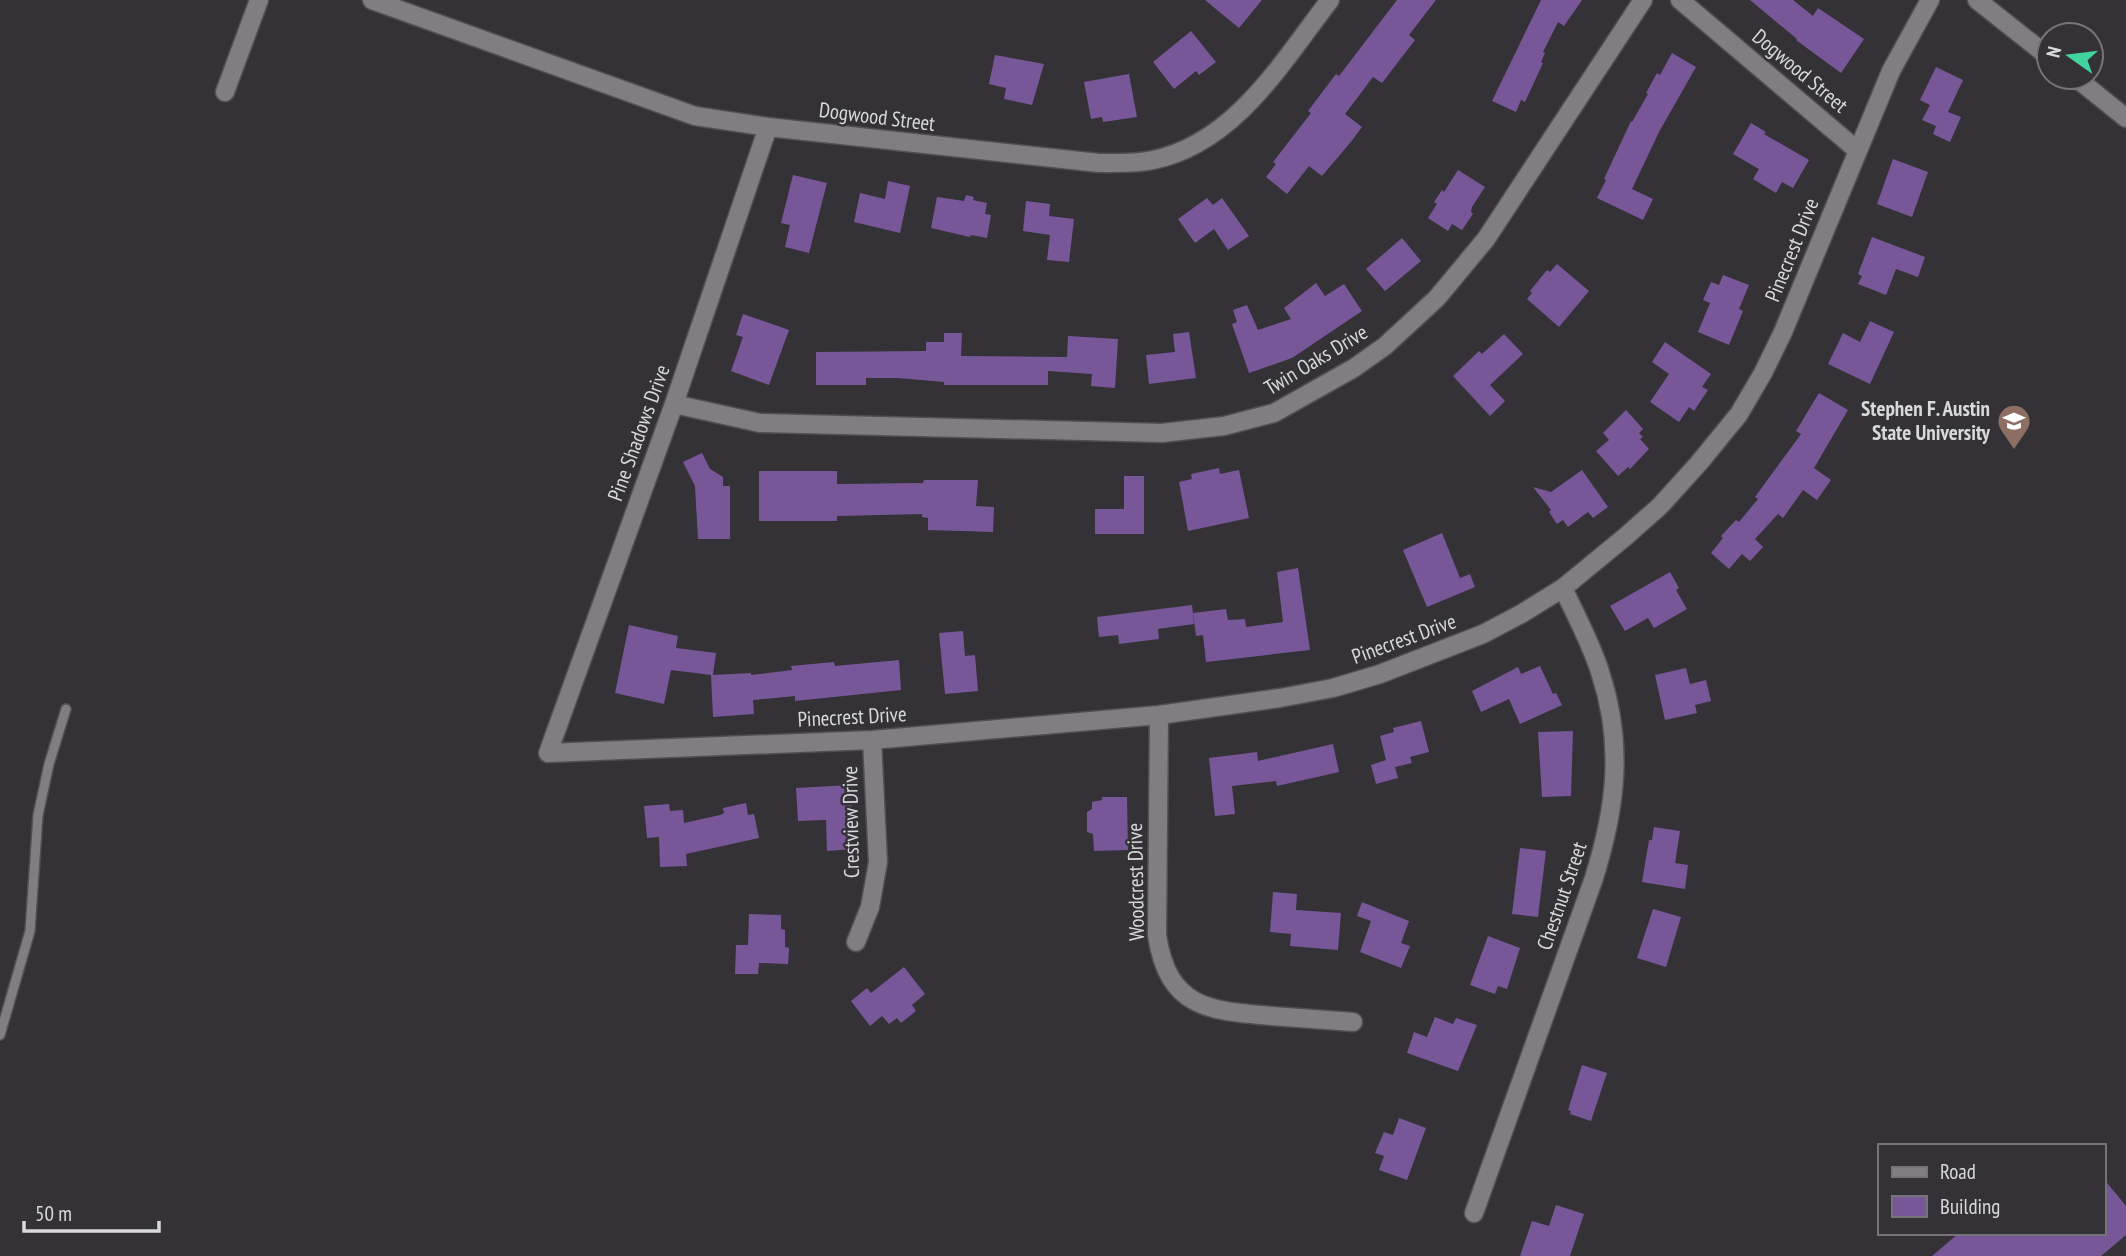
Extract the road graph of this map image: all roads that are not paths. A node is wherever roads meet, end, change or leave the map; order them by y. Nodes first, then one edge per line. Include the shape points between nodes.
1 (259, 0) edge
2 (372, 0) edge
3 (1330, 0) edge
4 (1643, 0) edge
5 (1680, 0) edge
6 (1930, 0) edge
7 (1977, 0) edge
8 (2035, 46) edge
9 (2092, 91) edge
10 (225, 92) dead end
11 (2126, 118) edge
12 (768, 127) junction
13 (1857, 150) junction
14 (674, 404) junction
15 (1563, 588) junction
16 (66, 709) dead end
17 (1159, 715) junction
18 (872, 740) junction
19 (548, 753) joint
20 (856, 942) dead end
21 (1353, 1021) dead end
22 (0, 1035) edge
23 (1474, 1213) dead end

1 - 10 street
2 - 12 street, Dogwood Street via 676,111
3 - 12 street, Dogwood Street via 1240,111 1198,144 1152,160 1063,161
4 - 14 street, Twin Oaks Drive via 1486,239 1437,298 1354,368 1274,413 1224,426 1163,433 760,423
5 - 13 street, Dogwood Street
6 - 13 street, Pinecrest Drive via 1891,71
7 - 8 street
9 - 11 street
12 - 14 street, Pine Shadows Drive
13 - 15 street, Pinecrest Drive via 1783,332 1738,414 1660,506
14 - 19 street, Pine Shadows Drive
15 - 17 street, Pinecrest Drive via 1483,634 1380,674 1280,698
15 - 23 street, Chestnut Street via 1607,696 1615,750 1613,802 1594,878
16 - 22 lane via 40,803 30,931
17 - 18 street, Pinecrest Drive
17 - 21 street, Woodcrest Drive via 1157,935 1164,969 1184,993 1213,1010
18 - 19 street, Pinecrest Drive
18 - 20 street, Crestview Drive via 878,862 870,907

